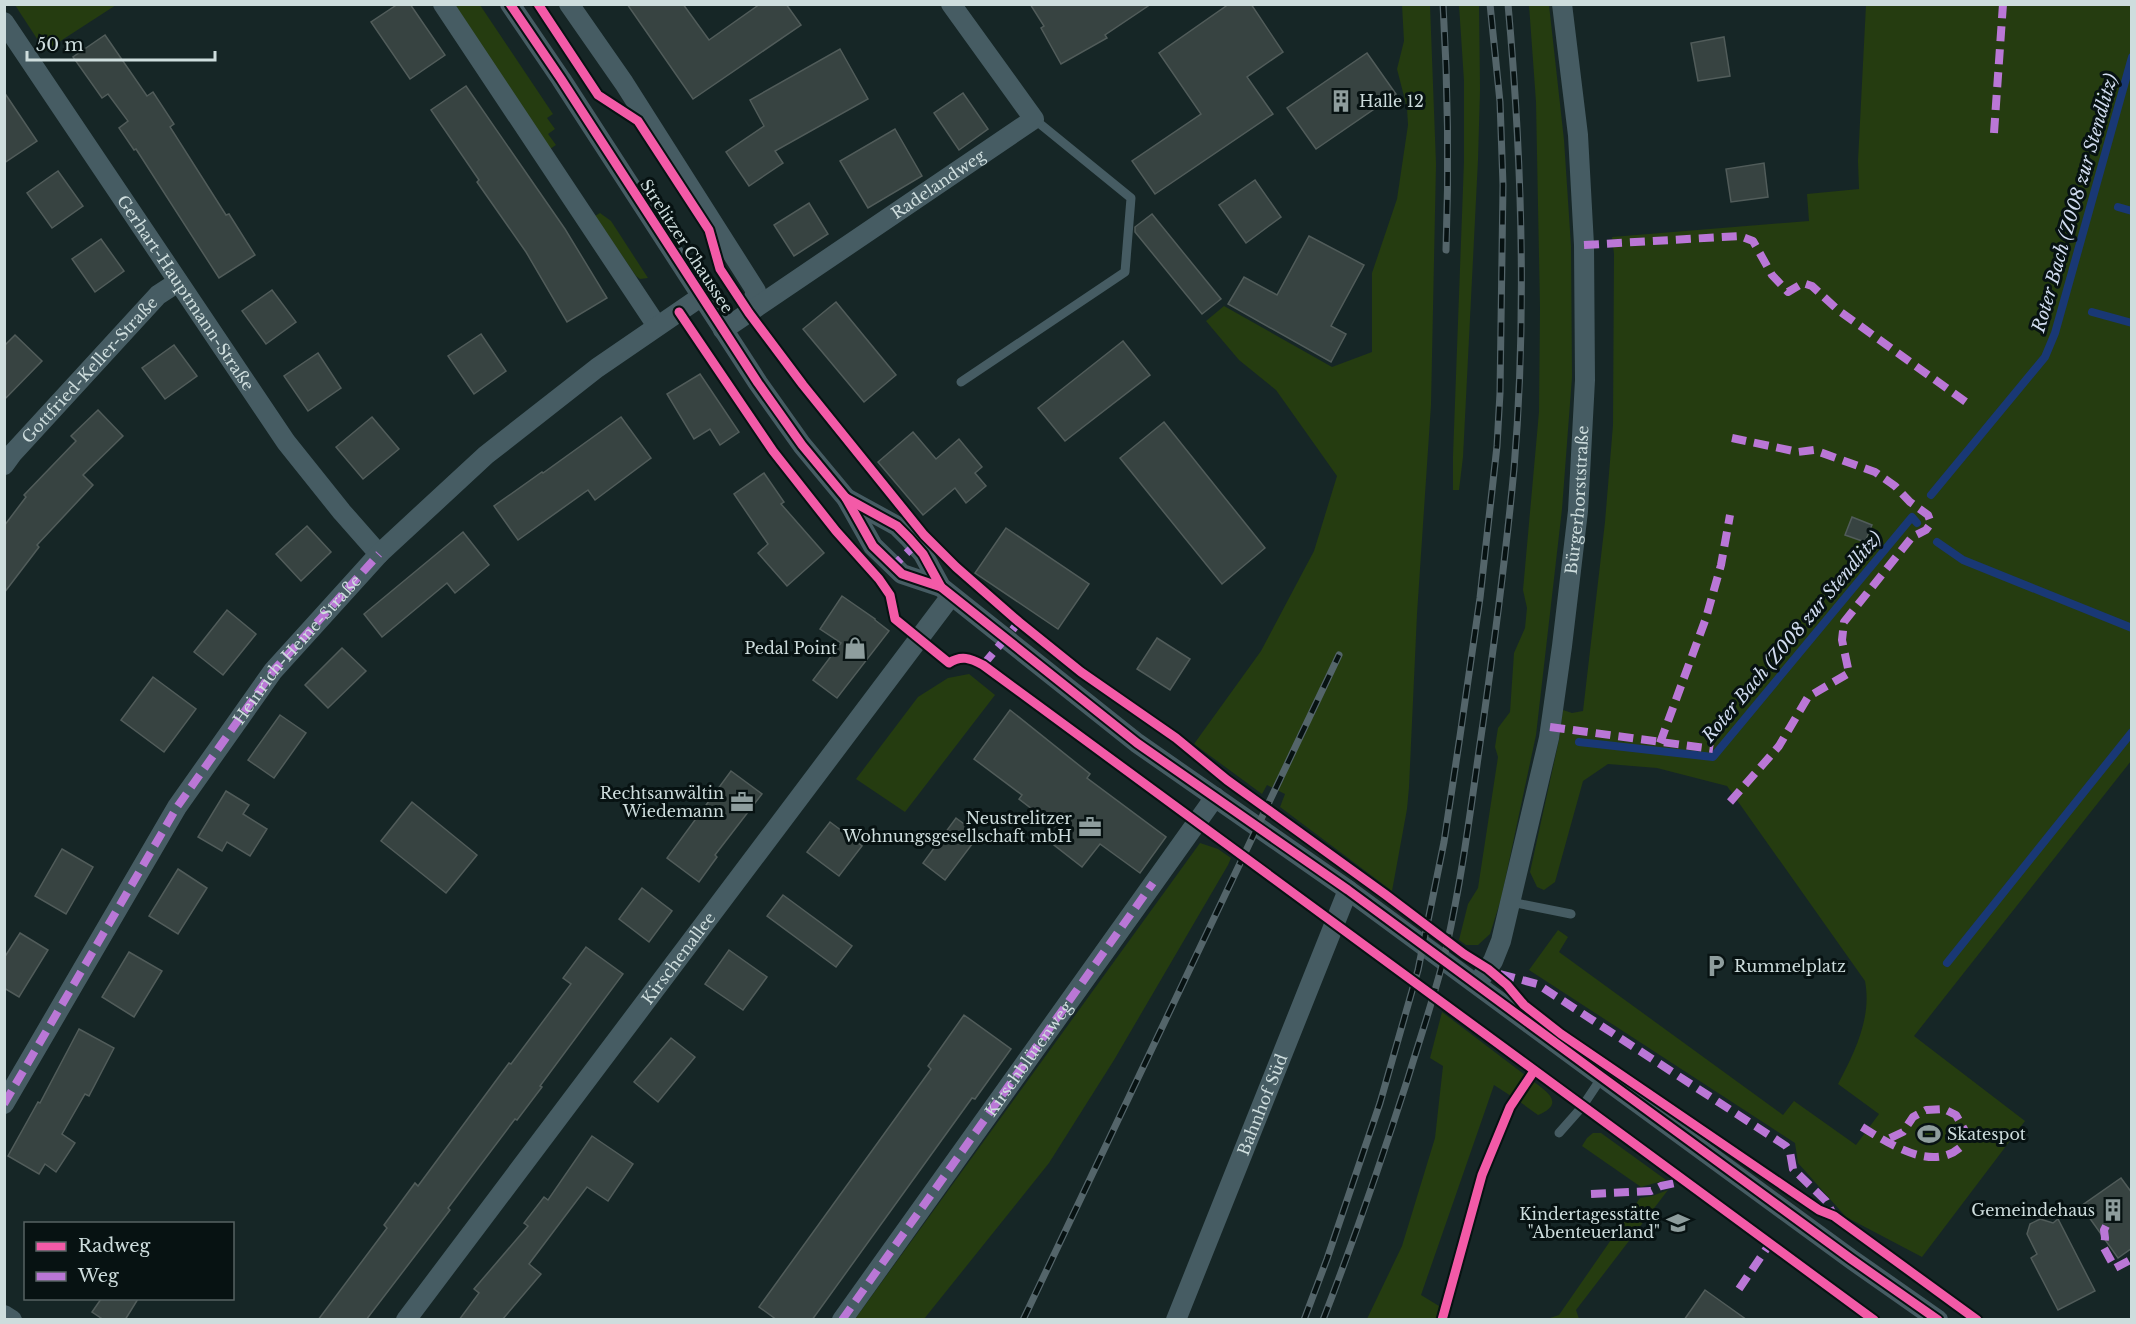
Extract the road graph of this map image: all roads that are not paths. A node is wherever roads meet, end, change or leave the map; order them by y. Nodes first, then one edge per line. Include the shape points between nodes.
1 (443, 4) edge
2 (510, 4) edge
3 (568, 4) edge
4 (951, 4) edge
5 (1562, 4) edge
6 (4, 22) edge
7 (1034, 119) junction
8 (178, 282) junction
9 (702, 296) junction
10 (749, 313) junction
11 (657, 326) junction
12 (723, 330) junction
13 (961, 382) dead end
14 (7, 455) edge
15 (846, 498) junction
16 (379, 554) junction
17 (946, 592) junction
18 (1215, 797) junction
19 (1348, 890) junction
20 (1511, 902) junction
21 (1571, 915) dead end
22 (1477, 984) junction
23 (1602, 1077) junction
24 (4, 1104) edge
25 (1559, 1133) dead end
26 (4, 1315) edge
27 (12, 1320) edge
28 (406, 1320) edge
29 (842, 1320) edge
30 (1176, 1320) edge
31 (1938, 1320) edge

1 - 11 street
2 - 9 street, Strelitzer Chaussee
3 - 10 street, Strelitzer Chaussee via 624,83 756,291
4 - 7 street
5 - 20 street, Bürgerhorststraße via 1578,135 1584,245 1585,380 1578,511 1549,738
6 - 8 street, Gerhart-Hauptmann-Straße
7 - 10 street, Radelandweg
7 - 13 lane via 1131,198 1125,272
8 - 14 street, Gottfried-Keller-Straße via 158,296
8 - 16 street, Gerhart-Hauptmann-Straße via 286,442
9 - 11 street, Heinrich-Heine-Straße
9 - 12 street, Strelitzer Chaussee
10 - 12 street, Radelandweg
11 - 16 street, Heinrich-Heine-Straße via 486,455
12 - 15 street, Strelitzer Chaussee via 802,445
15 - 17 street, Strelitzer Chaussee via 897,526 923,554
15 - 17 street, Strelitzer Chaussee via 873,546 893,566 902,574
16 - 24 street, Heinrich-Heine-Straße via 273,671 177,807
17 - 18 street, Strelitzer Chaussee via 1137,743
17 - 28 street, Kirschenallee
18 - 19 street, Strelitzer Chaussee
18 - 29 street, Kirschblütenweg
19 - 22 street, Strelitzer Chaussee
19 - 30 street, Bahnhof Süd
20 - 21 lane
20 - 22 street, Bürgerhorststraße via 1493,961
22 - 23 street, Strelitzer Chaussee
23 - 25 lane
23 - 31 street, Strelitzer Chaussee
26 - 27 street

